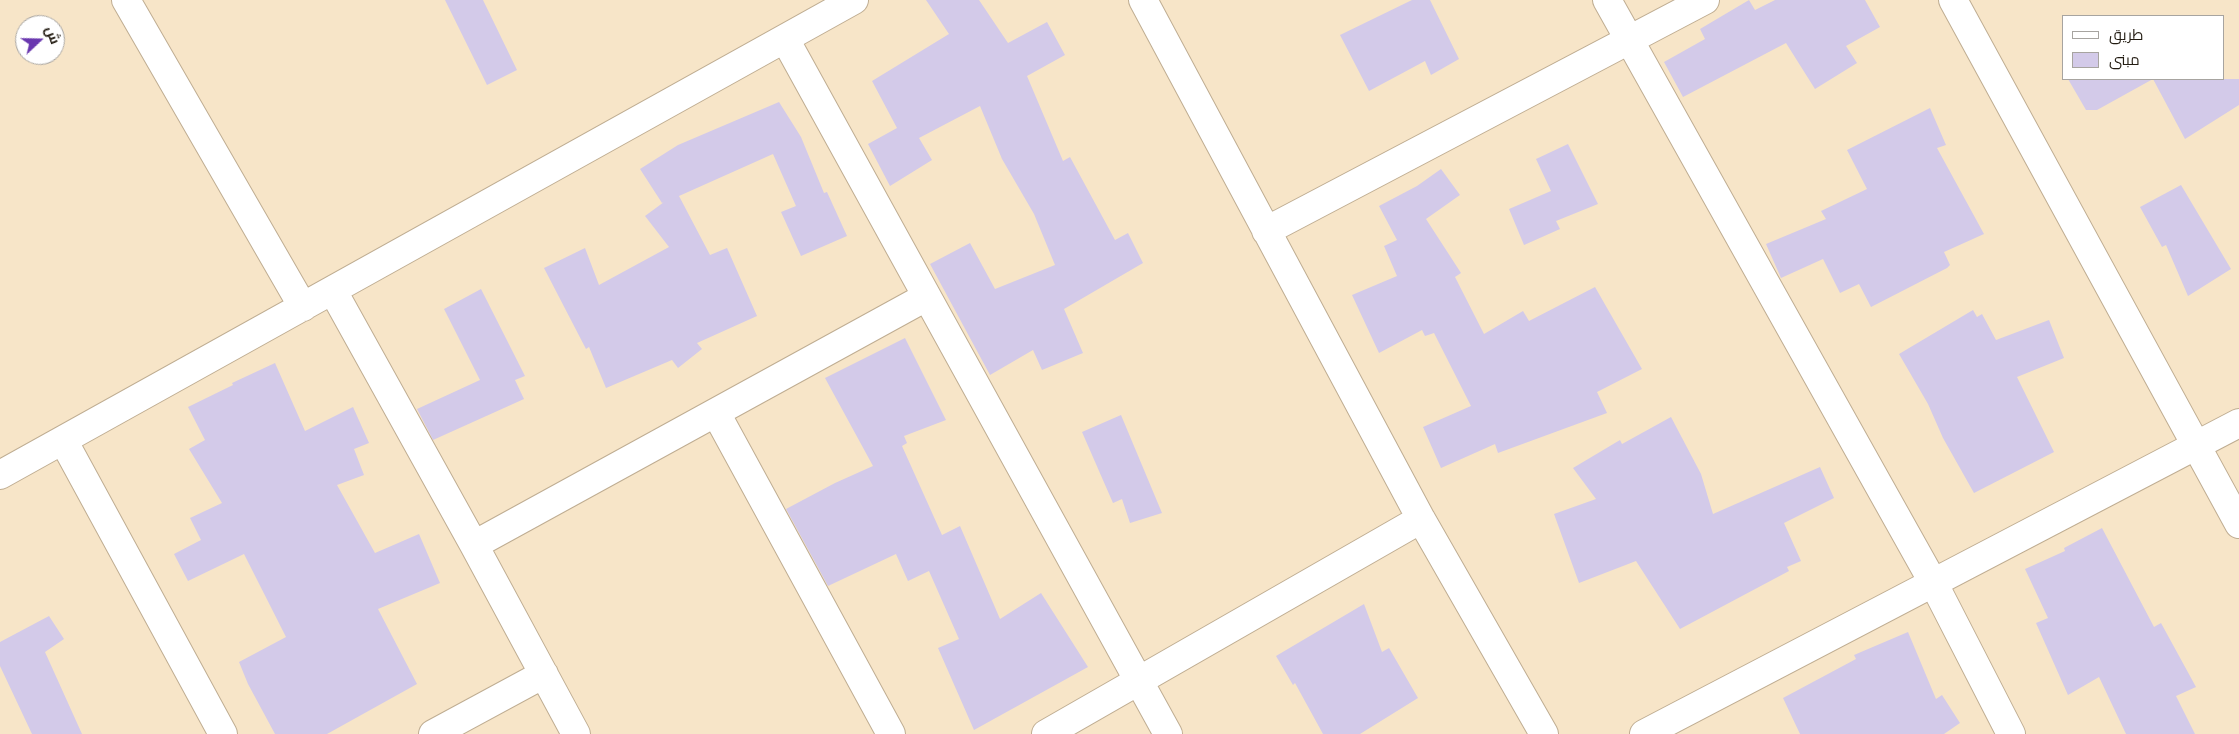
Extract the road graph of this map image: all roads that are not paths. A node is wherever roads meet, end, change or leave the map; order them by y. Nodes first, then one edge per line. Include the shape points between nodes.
1 (126, 0) edge
2 (854, 0) edge
3 (1143, 0) edge
4 (1607, 0) edge
5 (1705, 0) edge
6 (1953, 0) edge
7 (784, 38) junction
8 (1628, 39) junction
9 (1266, 231) junction
10 (333, 291) junction
11 (926, 297) junction
12 (303, 307) junction
13 (716, 413) junction
14 (2239, 423) edge
15 (63, 440) junction
16 (2197, 446) junction
17 (0, 475) edge
18 (1421, 519) junction
19 (2239, 524) edge
20 (474, 544) junction
21 (1934, 584) junction
22 (544, 674) junction
23 (1140, 682) junction
24 (223, 734) edge
25 (433, 734) edge
26 (576, 734) edge
27 (891, 734) edge
28 (1046, 734) edge
29 (1168, 734) edge
30 (1544, 734) edge
31 (1644, 734) edge
32 (2012, 734) edge

1 - 12 street
2 - 7 street
3 - 9 street
4 - 8 street
5 - 8 street
6 - 16 street
7 - 10 street
7 - 11 street
8 - 9 street
8 - 21 street
9 - 18 street
10 - 12 street
10 - 20 street
11 - 13 street
11 - 23 street
12 - 15 street
13 - 20 street
13 - 27 street
14 - 16 street
15 - 17 street
15 - 24 street
16 - 19 street
16 - 21 street
18 - 23 street
18 - 30 street
20 - 22 street
21 - 31 street
21 - 32 street
22 - 25 street
22 - 26 street
23 - 28 street
23 - 29 street

